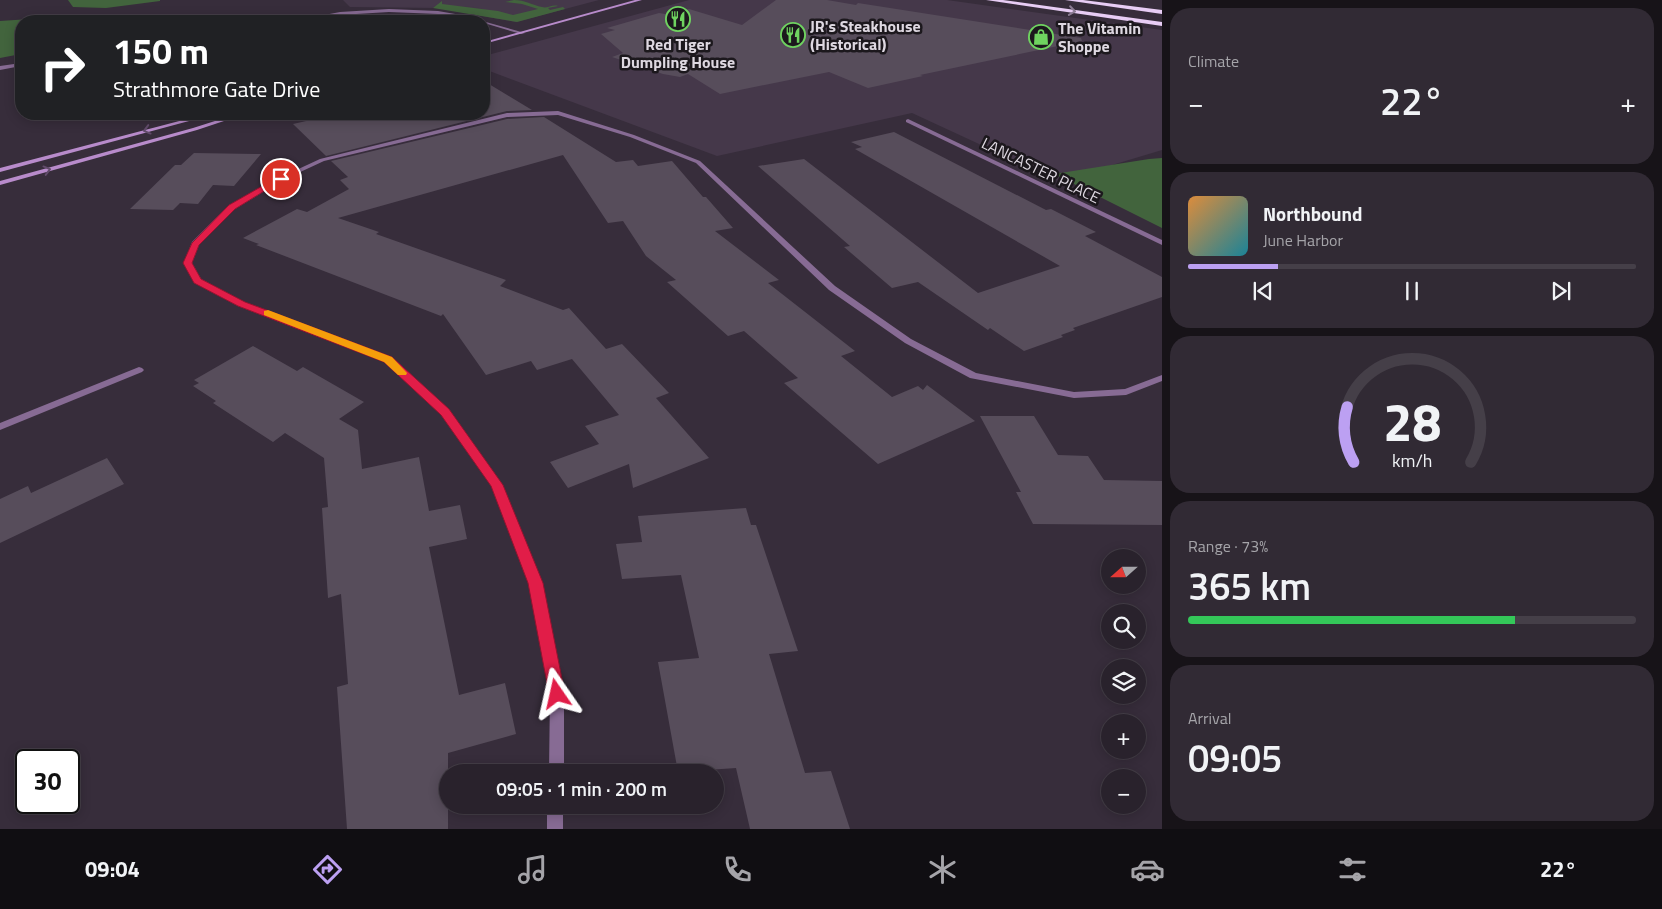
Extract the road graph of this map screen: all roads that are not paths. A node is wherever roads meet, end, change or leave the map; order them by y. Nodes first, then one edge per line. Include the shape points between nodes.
1 (640, 0) edge
2 (989, 0) edge
3 (1068, 0) edge
4 (1162, 12) edge
5 (333, 15) edge
6 (451, 15) edge
7 (490, 23) edge
8 (1162, 24) edge
9 (523, 33) junction
10 (490, 42) edge
11 (15, 66) edge
12 (0, 68) edge
13 (490, 119) edge
14 (189, 120) edge
15 (223, 120) edge
16 (486, 120) edge
17 (908, 121) dead end
18 (0, 170) edge
19 (0, 183) edge
20 (1162, 243) edge
21 (139, 370) dead end
22 (1162, 378) edge
23 (0, 427) edge
24 (556, 764) edge
25 (555, 814) edge
26 (555, 829) edge

1 - 9 main road
2 -> 8 highway
3 - 4 highway
5 - 6 street via 352,12
7 - 9 street
9 - 10 main road
11 - 12 street
13 - 22 street via 507,115 558,113 632,136 698,162 832,288 908,342 973,376 1074,395 1126,392
14 -> 18 main road
19 -> 15 main road
16 - 24 street via 322,160 281,179 232,207 195,244 188,263 198,281 241,304 388,360 445,412 497,485 536,583 557,694
17 - 20 street, LANCASTER PLACE
21 - 23 street
25 - 26 street

